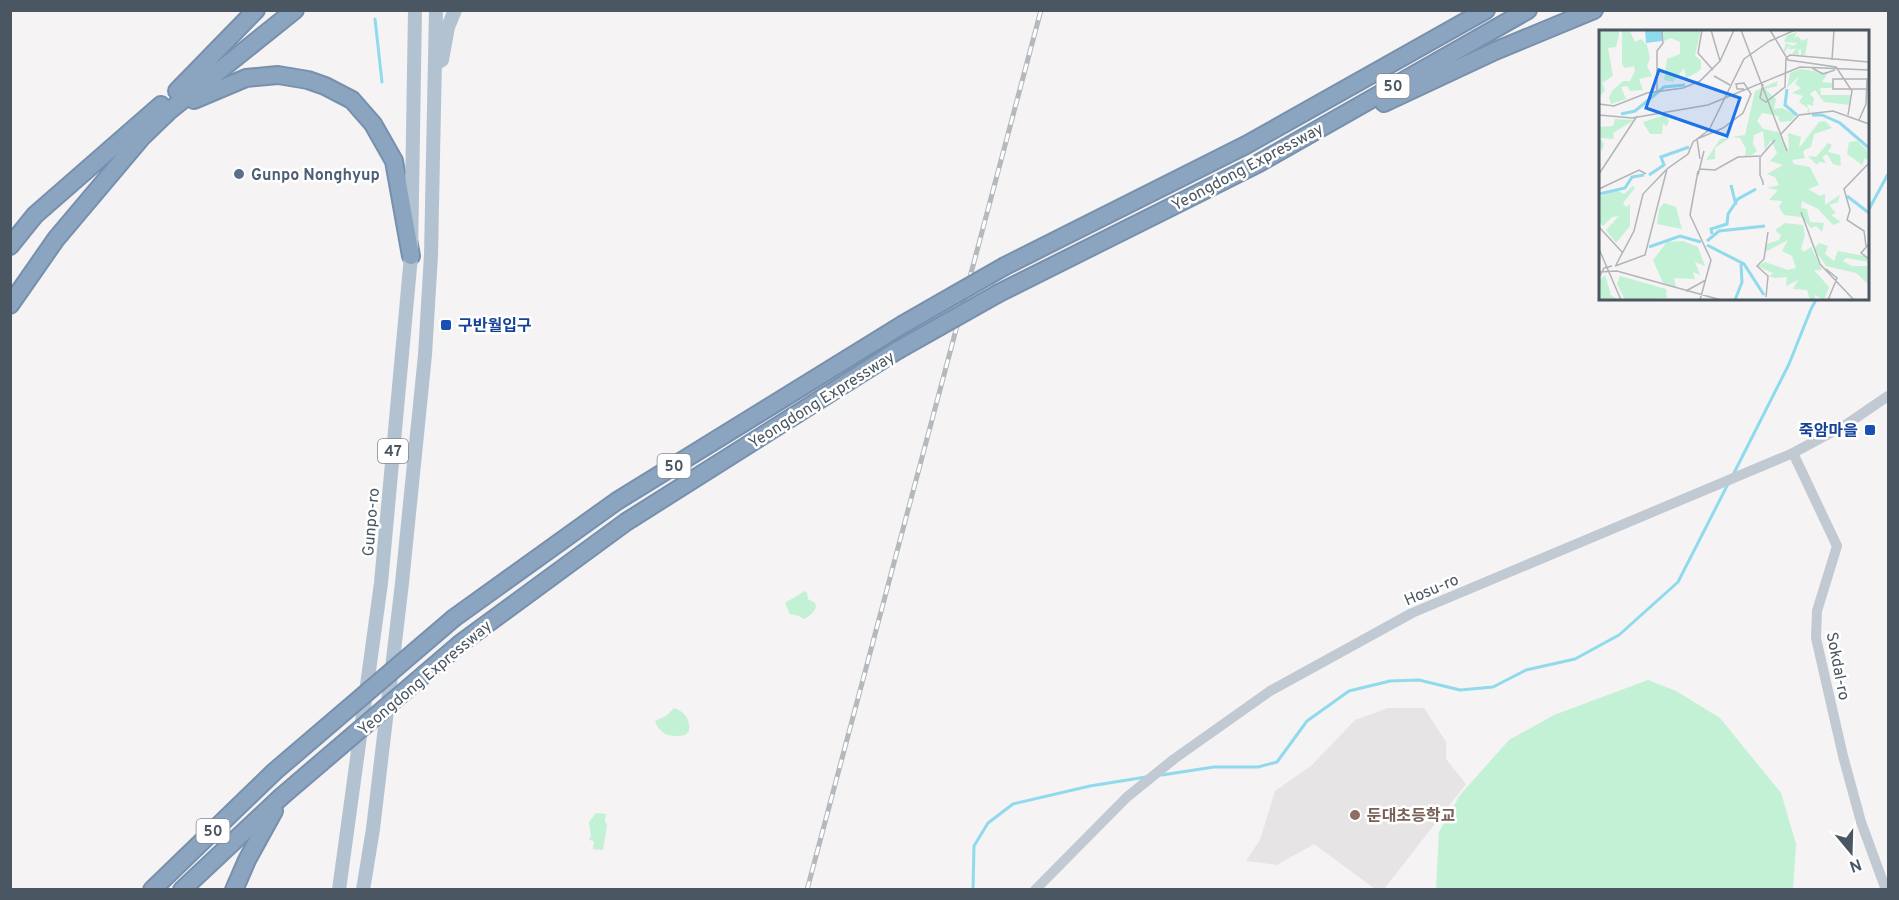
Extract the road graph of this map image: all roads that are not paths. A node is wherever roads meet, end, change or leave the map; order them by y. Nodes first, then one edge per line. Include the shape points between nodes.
1 (256, 10) edge
2 (278, 10) edge
3 (295, 10) edge
4 (415, 10) edge
5 (436, 10) edge
6 (455, 10) edge
7 (1486, 10) edge
8 (1528, 10) edge
9 (1594, 10) edge
10 (435, 64) junction
11 (181, 96) junction
12 (169, 111) junction
13 (138, 133) junction
14 (1259, 163) junction
15 (35, 215) junction
16 (10, 232) edge
17 (10, 246) edge
18 (411, 256) junction
19 (10, 304) edge
20 (1888, 396) edge
21 (1793, 453) junction
22 (281, 797) junction
23 (152, 890) edge
24 (183, 890) edge
25 (234, 890) edge
26 (339, 890) edge
27 (363, 890) edge
28 (1035, 890) edge
29 (1886, 890) edge

1 - 11 highway
2 - 11 highway
3 - 11 highway
4 - 18 main road, Gunpo-ro / 47
5 - 10 main road, 47
6 - 10 main road via 442,60
7 - 23 highway, Yeongdong Expressway / 50, bridge via 1246,145 1005,266 617,501 454,618 274,772
8 - 14 highway, Yeongdong Expressway / 50
9 - 14 highway via 1485,55
10 - 27 main road, 47 via 425,355 401,595
11 - 12 highway
11 - 13 highway
12 - 13 highway
12 - 18 highway via 246,78 278,75 308,80 352,100 373,124 394,161
13 - 15 highway
13 - 19 highway
14 - 22 highway, Yeongdong Expressway / 50, bridge via 999,292 898,350 626,522 461,643
15 - 16 highway
15 - 17 highway
18 - 26 main road, Gunpo-ro / 47 via 381,583
20 - 21 street, Hosu-ro
21 - 28 street, Hosu-ro via 1412,613 1270,692 1127,797
21 - 29 street, Sokdal-ro via 1837,546 1817,611 1816,638 1861,822
22 - 24 highway, Yeongdong Expressway / 50
22 - 25 highway

